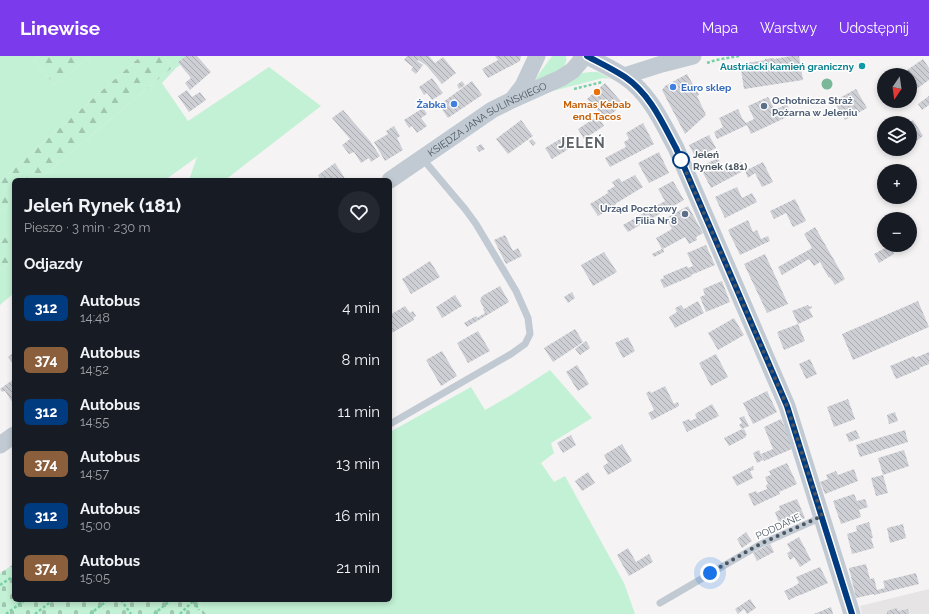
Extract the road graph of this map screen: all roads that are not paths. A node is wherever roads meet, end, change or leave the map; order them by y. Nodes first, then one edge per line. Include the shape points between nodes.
1 (537, 56) edge
2 (582, 56) edge
3 (587, 56) edge
4 (693, 56) edge
5 (616, 79) junction
6 (512, 100) junction
7 (422, 158) junction
8 (392, 179) edge
9 (392, 423) edge
10 (12, 436) edge
11 (0, 445) edge
12 (822, 516) junction
13 (660, 603) dead end
14 (852, 614) edge

1 - 6 street via 523,86
2 - 6 street, KSIĘDZA JANA SULIŃSKIEGO via 572,71 561,78
3 - 5 street
4 - 5 street
5 - 12 street via 638,88 648,99 676,148 787,406
6 - 7 street, KSIĘDZA JANA SULIŃSKIEGO via 492,110
7 - 8 street, KSIĘDZA JANA SULIŃSKIEGO
7 - 9 lane via 476,224 516,291 528,318 530,334 525,344 511,354
10 - 11 street
12 - 13 lane, PODDANE via 760,544
12 - 14 street

